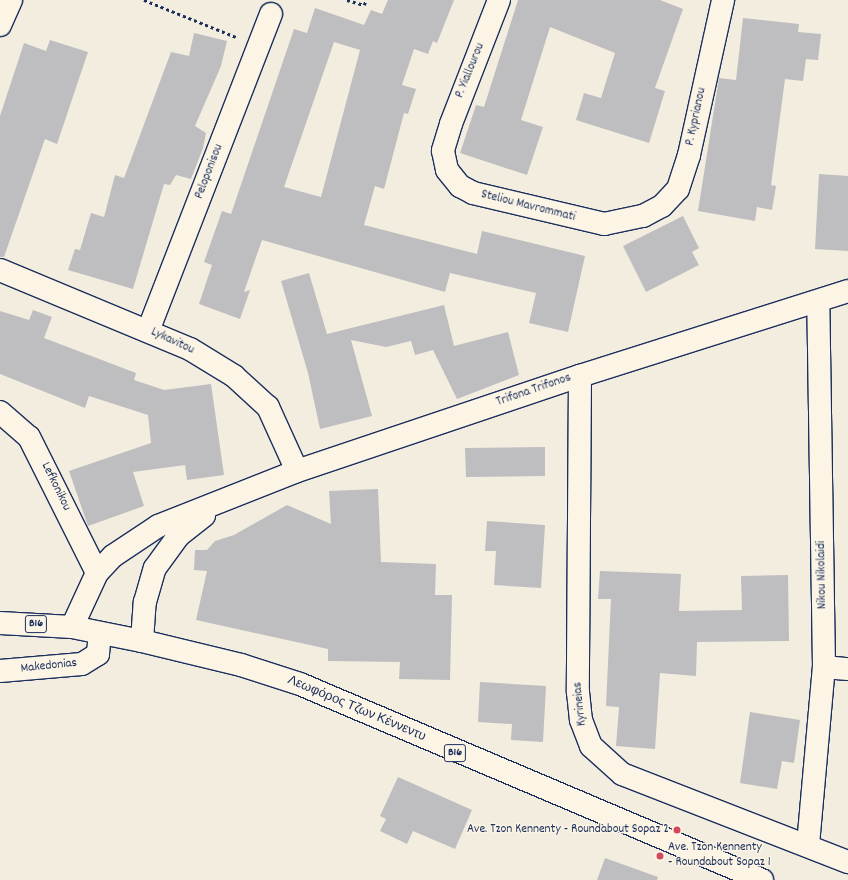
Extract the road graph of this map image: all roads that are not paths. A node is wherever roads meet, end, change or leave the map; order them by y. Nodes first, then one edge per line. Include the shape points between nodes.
1 (11, 0) edge
2 (499, 0) edge
3 (723, 0) edge
4 (271, 14) dead end
5 (0, 25) edge
6 (445, 144) joint
7 (643, 216) joint
8 (0, 270) edge
9 (848, 291) edge
10 (818, 303) junction
11 (148, 331) junction
12 (580, 376) junction
13 (0, 412) edge
14 (297, 471) junction
15 (223, 502) junction
16 (97, 573) junction
17 (0, 623) edge
18 (72, 627) junction
19 (100, 633) junction
20 (142, 641) junction
21 (824, 667) junction
22 (848, 669) edge
23 (0, 671) edge
24 (808, 845) junction
25 (848, 862) edge
26 (762, 880) edge

1 - 5 street
2 - 6 street, P. Yiallourou
3 - 7 street, P. Kyprianou via 684,173 672,197
4 - 11 street, Peloponisou
6 - 7 street, Steliou Mavrommati via 447,170 460,186 473,193 596,223
8 - 11 street, Lykavitou
9 - 10 street, Trifona Trifonos
10 - 12 street, Trifona Trifonos
10 - 21 street, Nikou Nikolaidi
11 - 14 street, Lykavitou via 190,350 257,395 278,423
12 - 14 street, Trifona Trifonos
12 - 24 street, Kyrineias via 578,692 584,732 603,761 622,774
13 - 16 street, Lefkonikou via 29,437
14 - 15 street, Trifona Trifonos
15 - 16 street, Trifona Trifonos via 158,526 114,556
15 - 20 street, Trifona Trifonos via 178,536 155,568 145,602
16 - 18 street, Trifona Trifonos
17 - 18 street, Λεωφόρος Τζων Κέννεντυ / B16
18 - 19 street, Λεωφόρος Τζων Κέννεντυ / B16
19 - 20 street, Λεωφόρος Τζων Κέννεντυ / B16
19 - 23 street, Makedonias via 98,654 82,664
20 - 26 street, Λεωφόρος Τζων Κέννεντυ / B16 via 241,665 300,684
21 - 22 street
21 - 24 street, Nikou Nikolaidi
24 - 25 street, Kyrineias

